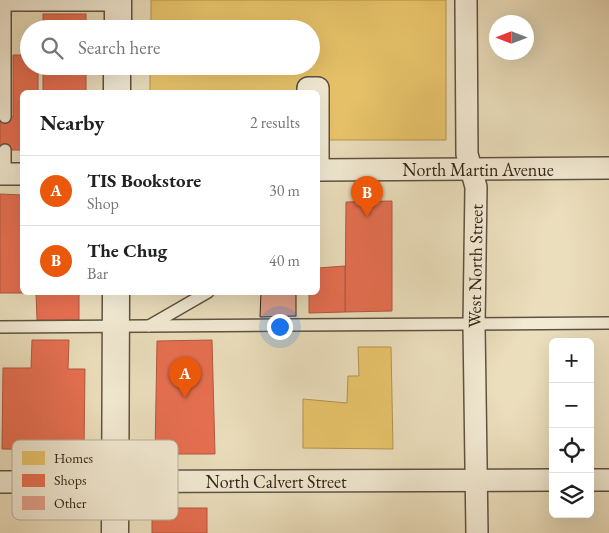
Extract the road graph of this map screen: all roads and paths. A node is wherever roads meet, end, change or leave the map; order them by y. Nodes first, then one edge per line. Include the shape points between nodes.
1 (466, 0) edge
2 (2, 5) edge
3 (118, 11) edge
4 (117, 75) edge
5 (117, 90) edge
6 (308, 90) edge
7 (318, 90) edge
8 (4, 117) dead end
9 (4, 150) dead end
10 (609, 168) edge
11 (470, 169) junction
12 (320, 170) edge
13 (9, 174) edge
14 (116, 295) edge
15 (203, 295) edge
16 (609, 323) edge
17 (474, 324) junction
18 (116, 327) junction
19 (147, 327) junction
20 (0, 328) edge
21 (115, 440) edge
22 (476, 480) junction
23 (549, 480) edge
24 (594, 480) edge
25 (609, 480) edge
26 (178, 481) edge
27 (115, 520) edge
28 (115, 533) edge
29 (477, 533) edge

1 - 11 street, West North Street via 467,154
2 - 3 lane
2 - 8 lane
4 - 5 street
6 - 7 street
9 - 13 lane
10 - 11 street, North Martin Avenue
11 - 12 street, North Martin Avenue
11 - 17 street, West North Street via 476,187
14 - 18 street
15 - 19 lane
16 - 17 lane
17 - 19 lane
17 - 22 street, West North Street
18 - 19 lane
18 - 20 lane
18 - 21 street
22 - 23 street, North Calvert Street
22 - 26 street, North Calvert Street
22 - 29 street, West North Street
24 - 25 street
27 - 28 street

